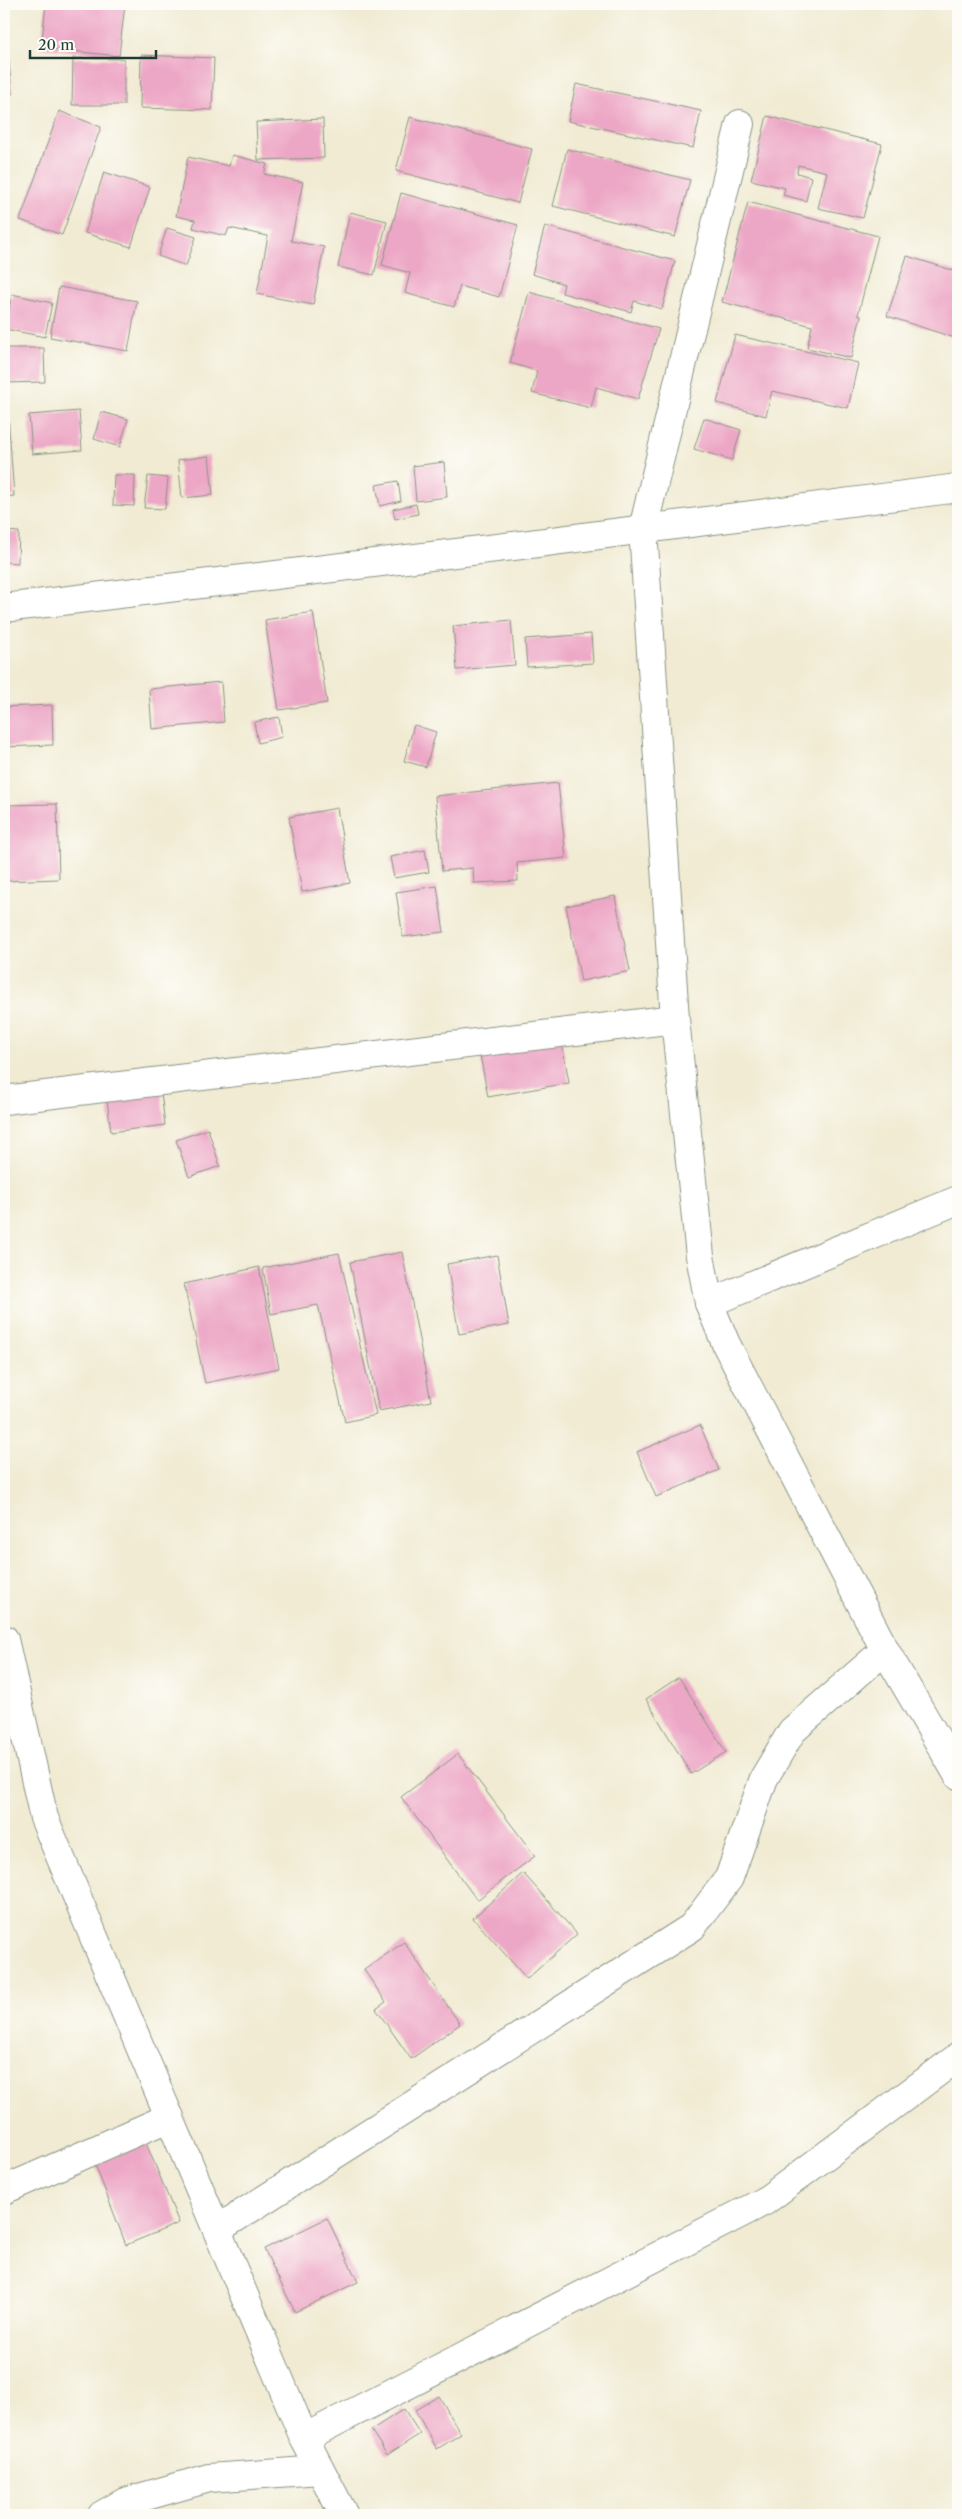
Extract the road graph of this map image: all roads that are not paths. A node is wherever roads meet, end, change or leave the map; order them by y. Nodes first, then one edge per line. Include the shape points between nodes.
1 (740, 124) dead end
2 (958, 488) edge
3 (643, 529) junction
4 (4, 608) edge
5 (675, 1019) junction
6 (4, 1100) edge
7 (958, 1200) edge
8 (709, 1303) junction
9 (4, 1639) edge
10 (885, 1650) junction
11 (958, 1776) edge
12 (958, 2056) edge
13 (170, 2117) junction
14 (4, 2190) edge
15 (218, 2229) junction
16 (304, 2438) junction
17 (320, 2470) junction
18 (102, 2515) edge
19 (344, 2515) edge

1 - 3 street
2 - 3 street
3 - 4 street
3 - 5 street
5 - 6 street
5 - 8 street via 700,1256
7 - 8 street
8 - 10 street via 726,1344
9 - 13 street via 44,1818
10 - 11 street
10 - 15 street via 792,1731 764,1778 729,1878 692,1927
12 - 16 street via 765,2201
13 - 14 street
13 - 15 street
15 - 16 street
16 - 17 street
17 - 18 street via 210,2478 125,2502
17 - 19 street

